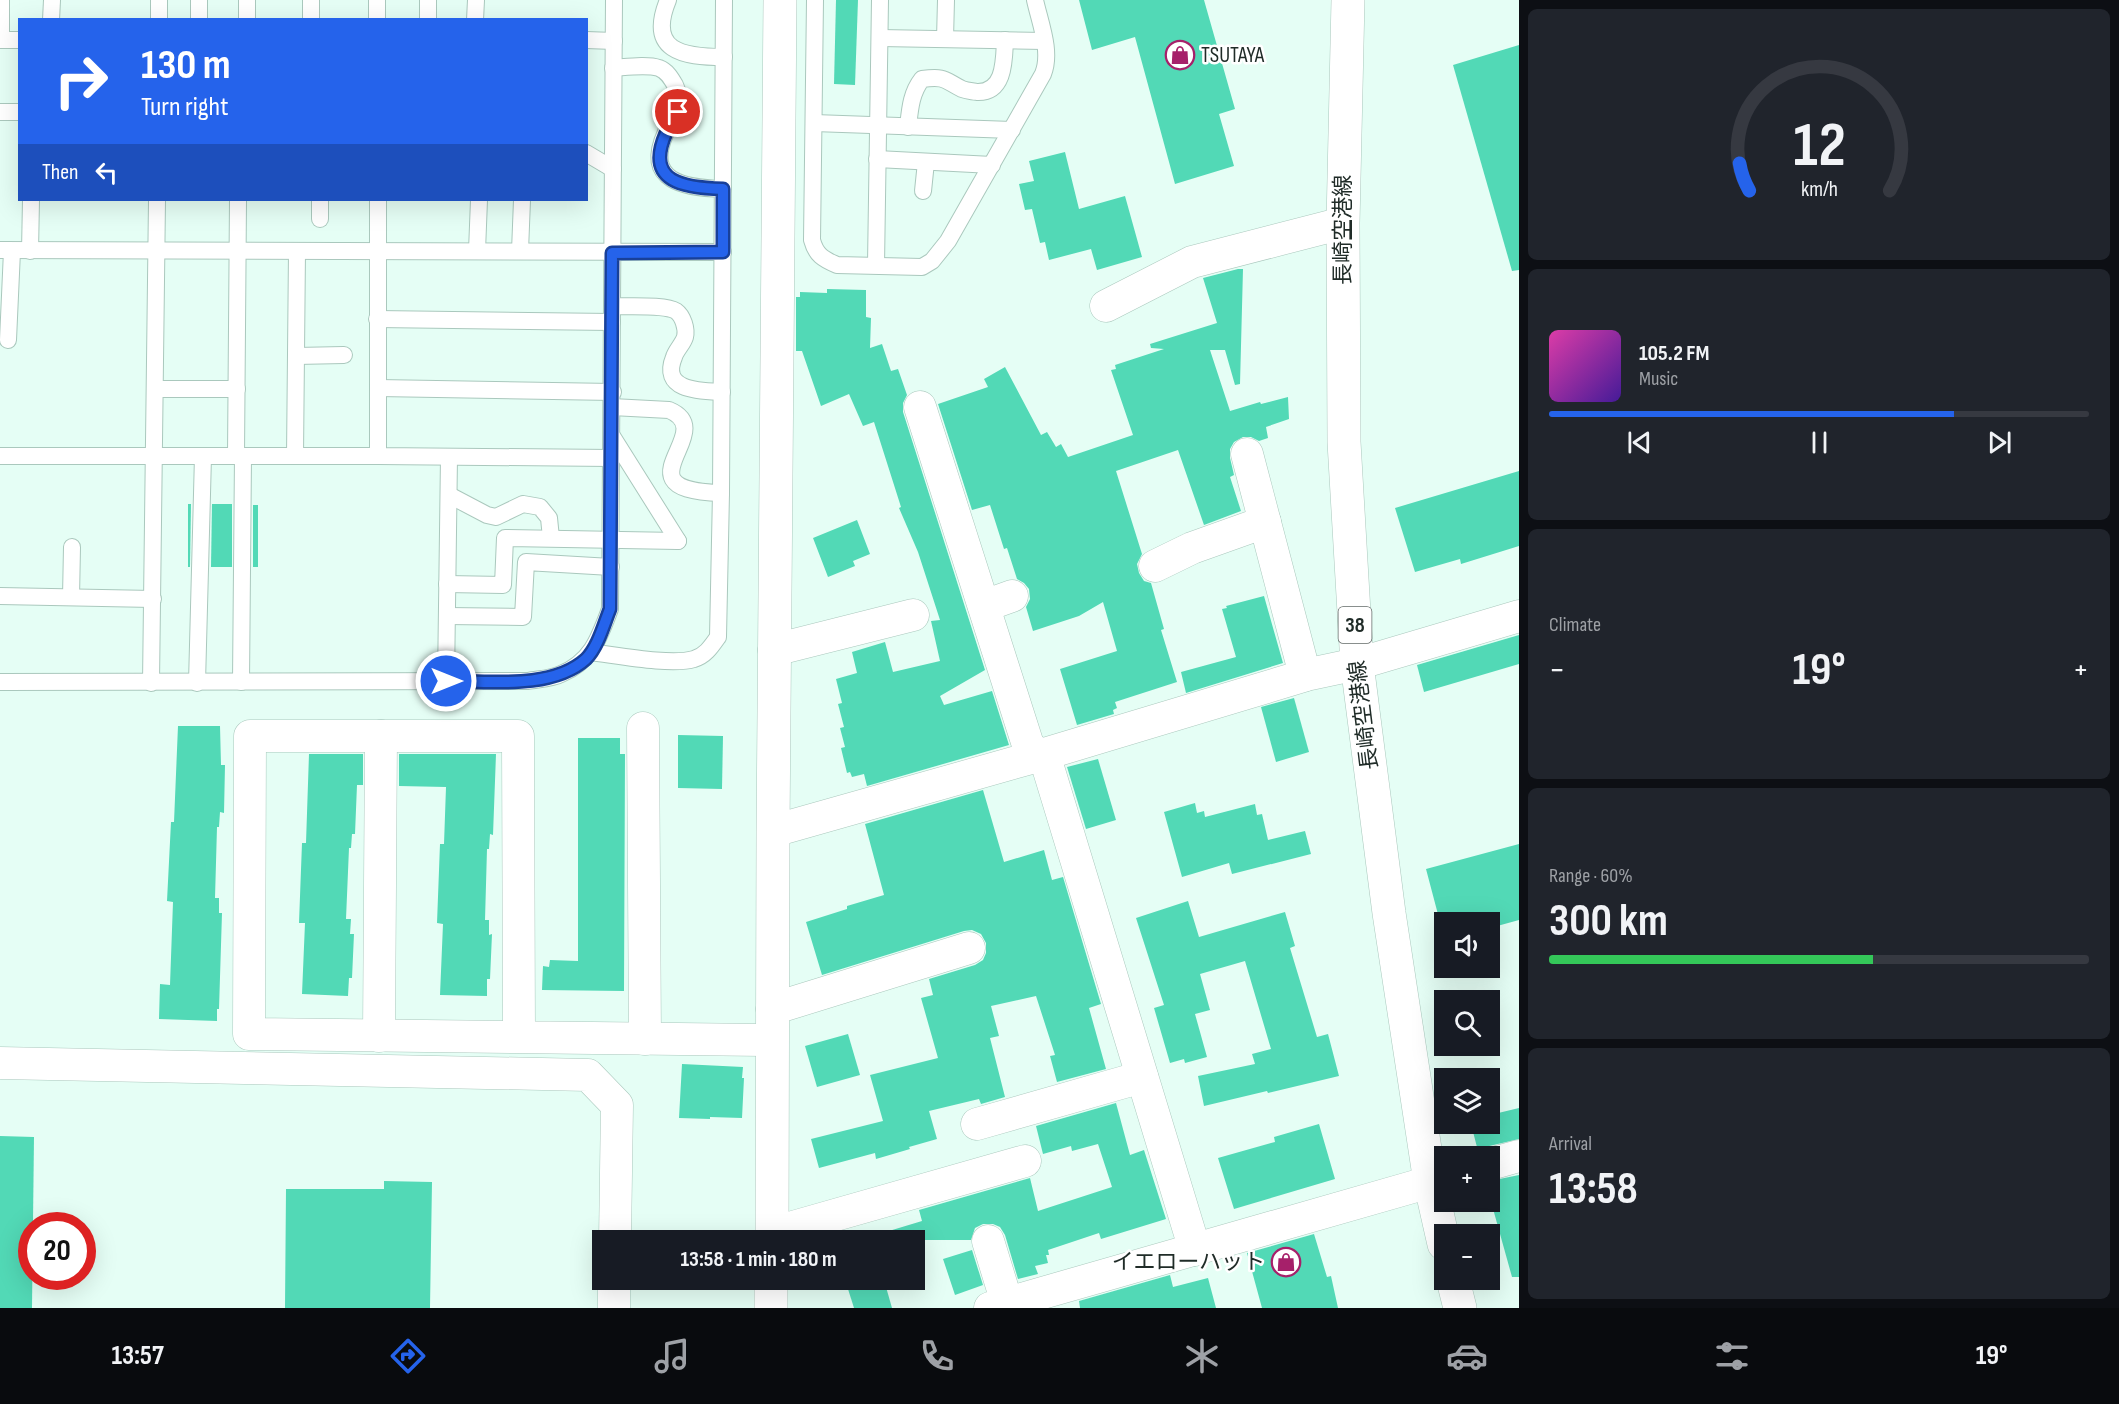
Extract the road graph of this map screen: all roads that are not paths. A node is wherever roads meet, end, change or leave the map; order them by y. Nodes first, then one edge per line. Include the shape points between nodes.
1 (1, 0) edge
2 (52, 0) edge
3 (159, 0) edge
4 (199, 0) edge
5 (247, 0) edge
6 (311, 0) edge
7 (377, 0) edge
8 (428, 0) edge
9 (476, 0) edge
10 (614, 0) edge
11 (668, 0) edge
12 (724, 0) edge
13 (780, 0) edge
14 (815, 0) edge
15 (880, 0) edge
16 (946, 0) edge
17 (1348, 0) edge
18 (1037, 4) edge
19 (51, 18) edge
20 (159, 18) edge
21 (199, 18) edge
22 (247, 18) edge
23 (311, 18) edge
24 (377, 18) edge
25 (428, 18) edge
26 (475, 18) edge
27 (880, 38) junction
28 (945, 39) junction
29 (0, 40) edge
30 (18, 40) edge
31 (588, 40) edge
32 (614, 40) junction
33 (1005, 40) junction
34 (1044, 41) junction
35 (724, 57) junction
36 (613, 68) junction
37 (0, 112) edge
38 (18, 112) edge
39 (814, 123) junction
40 (878, 126) junction
41 (908, 127) junction
42 (1012, 130) junction
43 (588, 154) edge
44 (877, 159) junction
45 (926, 162) junction
46 (992, 165) junction
47 (613, 169) junction
48 (723, 189) junction
49 (923, 191) dead end
50 (31, 201) edge
51 (157, 201) edge
52 (238, 201) edge
53 (320, 201) edge
54 (378, 201) edge
55 (479, 201) edge
56 (522, 201) edge
57 (320, 219) dead end
58 (1343, 223) junction
59 (477, 250) junction
60 (6, 251) edge
61 (30, 251) junction
62 (156, 251) junction
63 (237, 251) junction
64 (297, 251) junction
65 (378, 251) junction
66 (520, 251) junction
67 (723, 252) junction
68 (612, 253) junction
69 (876, 266) junction
70 (1106, 306) dead end
71 (612, 314) junction
72 (377, 319) junction
73 (8, 340) dead end
74 (296, 356) junction
75 (344, 356) dead end
76 (378, 388) junction
77 (156, 389) junction
78 (237, 389) junction
79 (722, 392) junction
80 (612, 400) junction
81 (920, 407) dead end
82 (612, 436) junction
83 (1247, 454) dead end
84 (0, 456) edge
85 (155, 456) junction
86 (202, 456) junction
87 (240, 456) junction
88 (295, 456) junction
89 (378, 456) junction
90 (449, 457) junction
91 (612, 458) junction
92 (721, 494) junction
93 (449, 495) junction
94 (1265, 522) junction
95 (551, 538) junction
96 (611, 538) junction
97 (72, 547) dead end
98 (1155, 566) dead end
99 (611, 567) junction
100 (447, 584) junction
101 (0, 596) edge
102 (71, 597) junction
103 (153, 599) junction
104 (913, 615) dead end
105 (447, 616) junction
106 (1519, 616) edge
107 (774, 650) junction
108 (590, 652) junction
109 (1357, 664) junction
110 (1305, 675) junction
111 (446, 681) junction
112 (0, 682) edge
113 (197, 682) junction
114 (240, 682) junction
115 (151, 683) junction
116 (643, 728) dead end
117 (381, 736) junction
118 (1038, 756) junction
119 (773, 831) junction
120 (969, 948) dead end
121 (772, 1025) junction
122 (379, 1036) junction
123 (519, 1037) junction
124 (645, 1039) junction
125 (0, 1063) edge
126 (1142, 1077) junction
127 (977, 1124) dead end
128 (1519, 1156) edge
129 (1025, 1161) dead end
130 (1500, 1161) edge
131 (1434, 1163) edge
132 (1434, 1181) edge
133 (615, 1230) edge
134 (772, 1230) edge
135 (795, 1230) edge
136 (988, 1242) dead end
137 (1195, 1250) junction
138 (614, 1290) edge
139 (771, 1290) edge
140 (1456, 1290) edge
141 (999, 1306) edge
142 (614, 1308) edge
143 (771, 1308) edge
144 (1460, 1308) edge

1 - 29 lane
2 - 19 lane
3 - 20 lane
4 - 21 lane
5 - 22 lane
6 - 23 lane
7 - 24 lane
8 - 25 lane
9 - 26 lane
10 - 32 lane
11 - 35 lane via 661,23 670,47 703,57
12 - 35 lane
13 - 107 main road
14 - 39 lane
15 - 27 lane
16 - 28 lane
17 - 58 main road, 長崎空港線 / 38
18 - 34 lane
27 - 28 lane
27 - 40 lane
28 - 33 lane
29 - 30 lane
31 - 32 lane
32 - 36 lane
33 - 34 lane
33 - 41 lane via 1003,71 993,87 972,92 947,79 922,79 912,97
34 - 42 lane via 1047,64
35 - 48 lane
36 - 47 lane
36 - 48 lane via 657,67 666,71 676,87 679,103 661,145 662,171 683,185
37 - 38 lane
39 - 40 lane
39 - 69 lane via 815,252 837,264
40 - 41 lane
40 - 44 lane
41 - 42 lane
42 - 46 lane
43 - 47 lane
44 - 45 lane
44 - 69 lane
45 - 46 lane
45 - 49 lane
46 - 69 lane via 932,261 922,267
47 - 68 lane
48 - 67 lane
50 - 61 lane
51 - 62 lane
52 - 63 lane
53 - 57 lane
54 - 65 lane
55 - 59 lane
56 - 66 lane
58 - 70 street via 1192,262
58 - 109 main road, 長崎空港線 / 38 via 1344,442
59 - 65 lane
59 - 66 lane
60 - 61 lane
60 - 73 lane
61 - 62 lane
62 - 63 lane
62 - 77 lane
63 - 64 lane
63 - 78 lane
64 - 65 lane
64 - 74 lane
65 - 72 lane
66 - 68 lane
67 - 68 lane
67 - 79 lane
68 - 71 lane
71 - 72 lane
71 - 79 lane via 662,308 675,311 686,328 672,363 674,379 680,386 697,391
71 - 80 lane
72 - 76 lane
74 - 75 lane
74 - 88 lane
76 - 80 lane
76 - 89 lane
77 - 78 lane
77 - 85 lane
78 - 87 lane
79 - 92 lane
80 - 82 lane
80 - 92 lane via 675,412 685,438 671,465 674,480 686,490
81 - 118 street via 998,601 1028,745
82 - 91 lane
82 - 96 lane via 678,541
83 - 94 street
84 - 85 lane
85 - 86 lane
85 - 103 lane
86 - 87 lane
86 - 113 lane
87 - 88 lane
87 - 114 lane
88 - 89 lane
89 - 90 lane
90 - 91 lane
90 - 93 lane
91 - 96 lane
92 - 108 lane via 719,623 709,651 695,659 674,661
93 - 95 lane via 496,517 523,504 540,507 549,518
93 - 100 lane
94 - 98 street
94 - 110 street
95 - 96 lane
95 - 100 lane via 506,538 503,585
96 - 99 lane
97 - 102 lane
99 - 105 lane via 526,562 523,617
99 - 108 lane via 610,609
100 - 105 lane
101 - 102 lane
102 - 103 lane
103 - 115 lane
104 - 107 street
105 - 111 lane
106 - 109 street
107 - 119 main road
108 - 111 lane via 560,675 528,681
109 - 110 street
109 - 131 main road, 長崎空港線 / 38 via 1389,913
110 - 118 street
111 - 114 lane
112 - 115 lane
113 - 114 lane
113 - 115 lane
116 - 124 street
117 - 122 street
117 - 122 street via 250,736 249,1034
117 - 123 street via 518,736
118 - 119 street
118 - 126 street via 1047,764
119 - 121 main road
120 - 121 street
121 - 124 street
121 - 134 main road
122 - 123 street
123 - 124 street
125 - 133 street via 588,1075 617,1105
126 - 127 street
126 - 137 street
128 - 130 street
129 - 135 street
132 - 137 street
136 - 141 street
137 - 141 street
138 - 142 street
139 - 143 main road
140 - 144 main road

